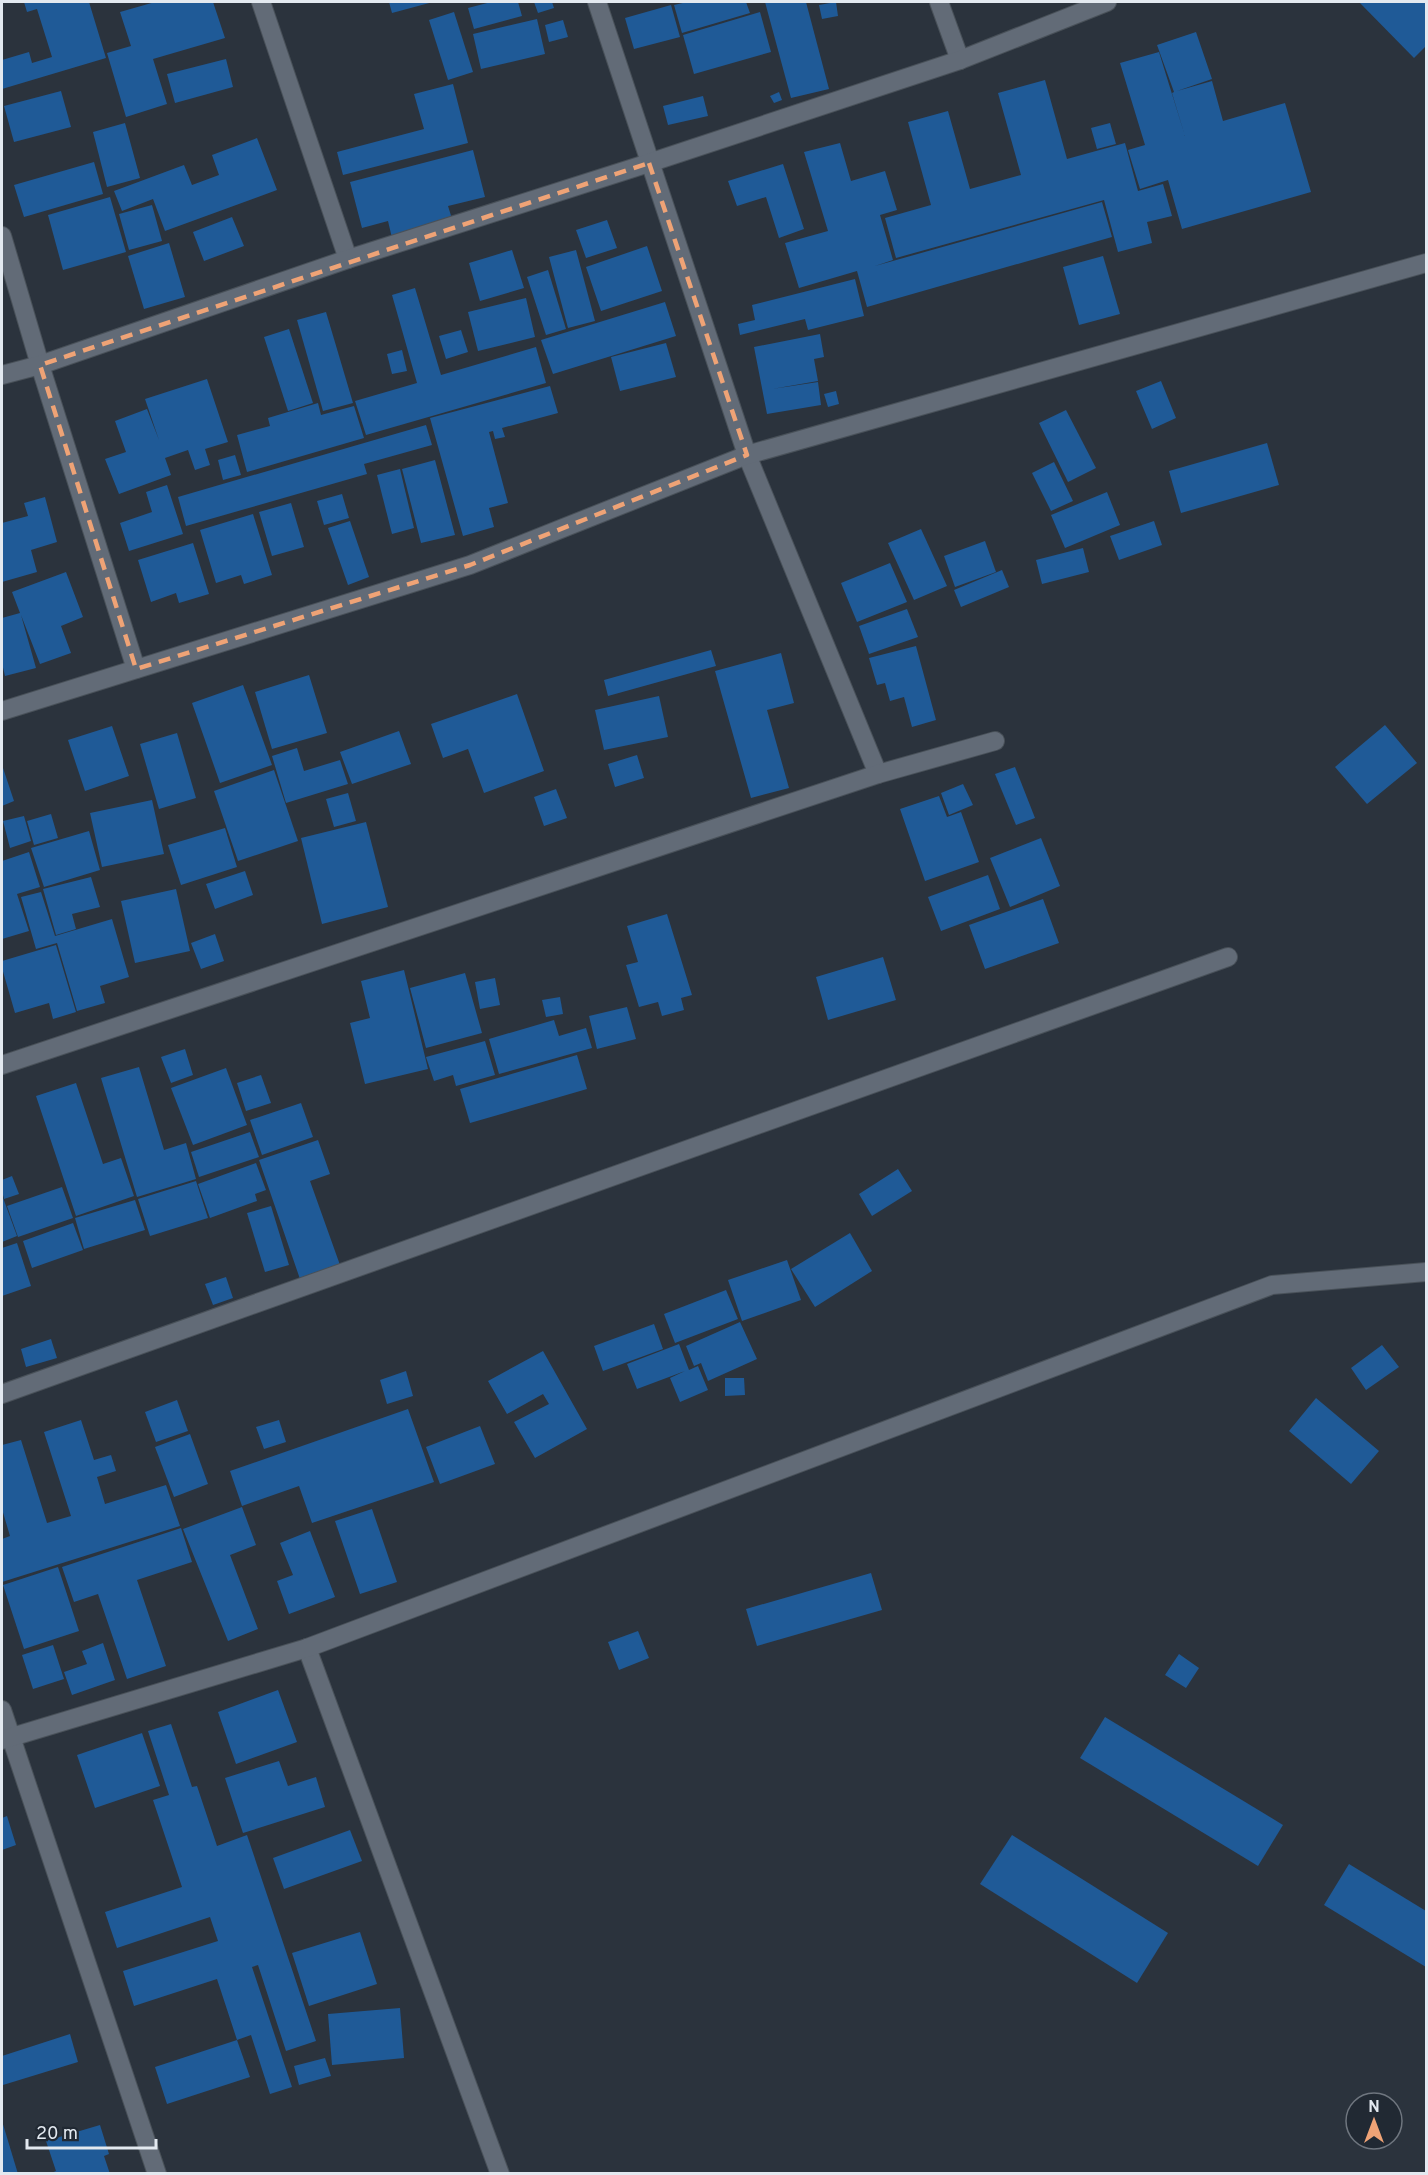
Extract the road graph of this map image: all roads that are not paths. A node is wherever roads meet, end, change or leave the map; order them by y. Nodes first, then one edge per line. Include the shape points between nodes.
1 (261, 2) edge
2 (597, 2) edge
3 (939, 2) edge
4 (1107, 2) edge
5 (960, 60) junction
6 (650, 163) junction
7 (2, 236) edge
8 (348, 259) junction
9 (1426, 263) edge
10 (40, 365) junction
11 (2, 375) edge
12 (747, 455) junction
13 (136, 669) junction
14 (2, 711) edge
15 (995, 741) dead end
16 (878, 774) junction
17 (1228, 957) dead end
18 (2, 1065) edge
19 (1426, 1272) edge
20 (2, 1394) edge
21 (307, 1648) junction
22 (2, 1710) edge
23 (6, 1739) edge
24 (157, 2174) edge
25 (500, 2174) edge

1 - 8 street
2 - 6 street
3 - 5 street
4 - 5 street
5 - 6 street
6 - 8 street
6 - 12 street
7 - 10 street
8 - 10 street
9 - 12 street
10 - 11 street
10 - 13 street
12 - 13 street via 470,565
12 - 16 street
13 - 14 street
15 - 16 street
16 - 18 street
17 - 20 street
19 - 21 street via 1272,1285
21 - 23 street
21 - 25 street
22 - 23 street
23 - 24 street

